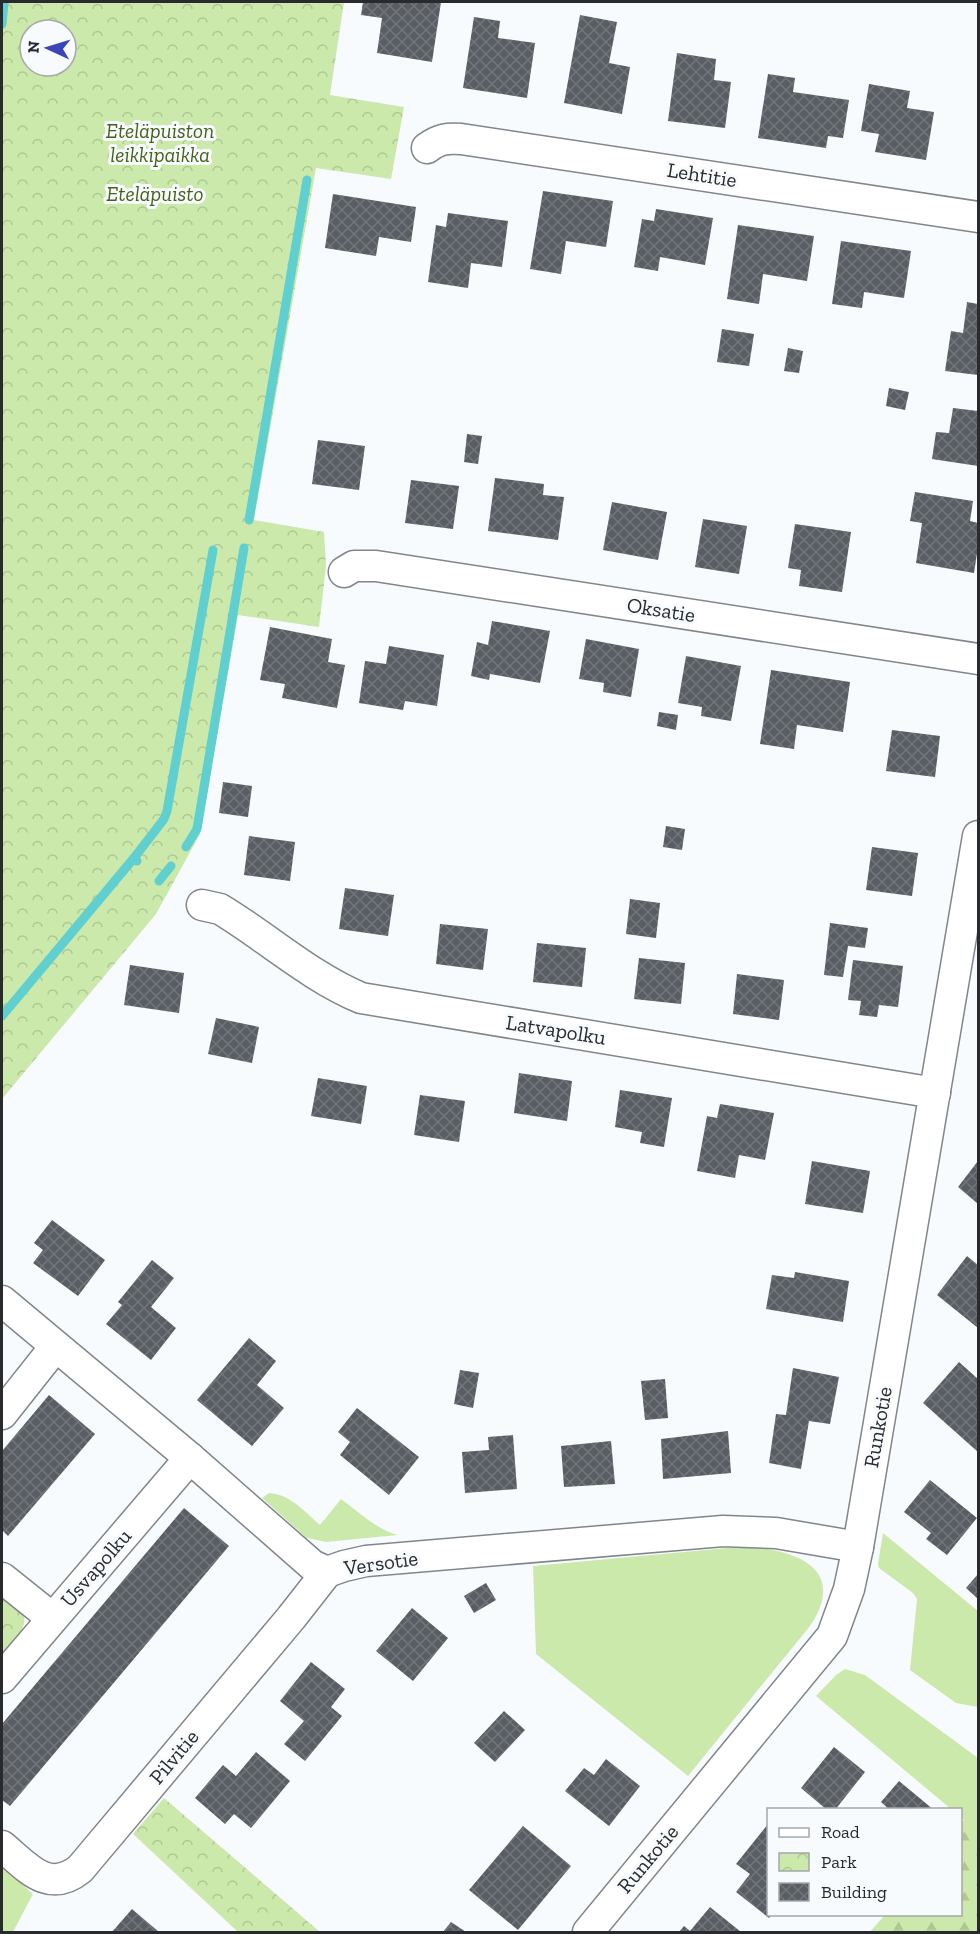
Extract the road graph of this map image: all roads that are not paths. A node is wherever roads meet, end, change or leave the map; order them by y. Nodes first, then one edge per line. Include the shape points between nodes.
1 (427, 148) dead end
2 (978, 217) edge
3 (344, 572) dead end
4 (978, 659) edge
5 (978, 836) edge
6 (202, 905) dead end
7 (935, 1093) junction
8 (2, 1301) edge
9 (55, 1347) junction
10 (2, 1414) edge
11 (190, 1458) junction
12 (858, 1547) junction
13 (327, 1572) junction
14 (2, 1578) edge
15 (52, 1618) junction
16 (2, 1678) edge
17 (2, 1846) edge
18 (588, 1932) edge

1 - 2 street, Lehtitie via 447,138 461,139
3 - 4 street, Oksatie via 354,566 376,566
5 - 7 street, Runkotie
6 - 7 street, Latvapolku via 220,909 315,974 361,998
7 - 12 street, Runkotie
8 - 9 street, Versotie
9 - 10 street
9 - 11 street, Versotie
11 - 13 street, Versotie via 312,1565
11 - 15 street, Usvapolku
12 - 13 street, Versotie via 776,1533 723,1531 366,1562
12 - 18 street, Runkotie via 849,1589 832,1636
13 - 17 street, Pilvitie via 80,1869 66,1879 50,1880 34,1873
14 - 15 street
15 - 16 street, Usvapolku

